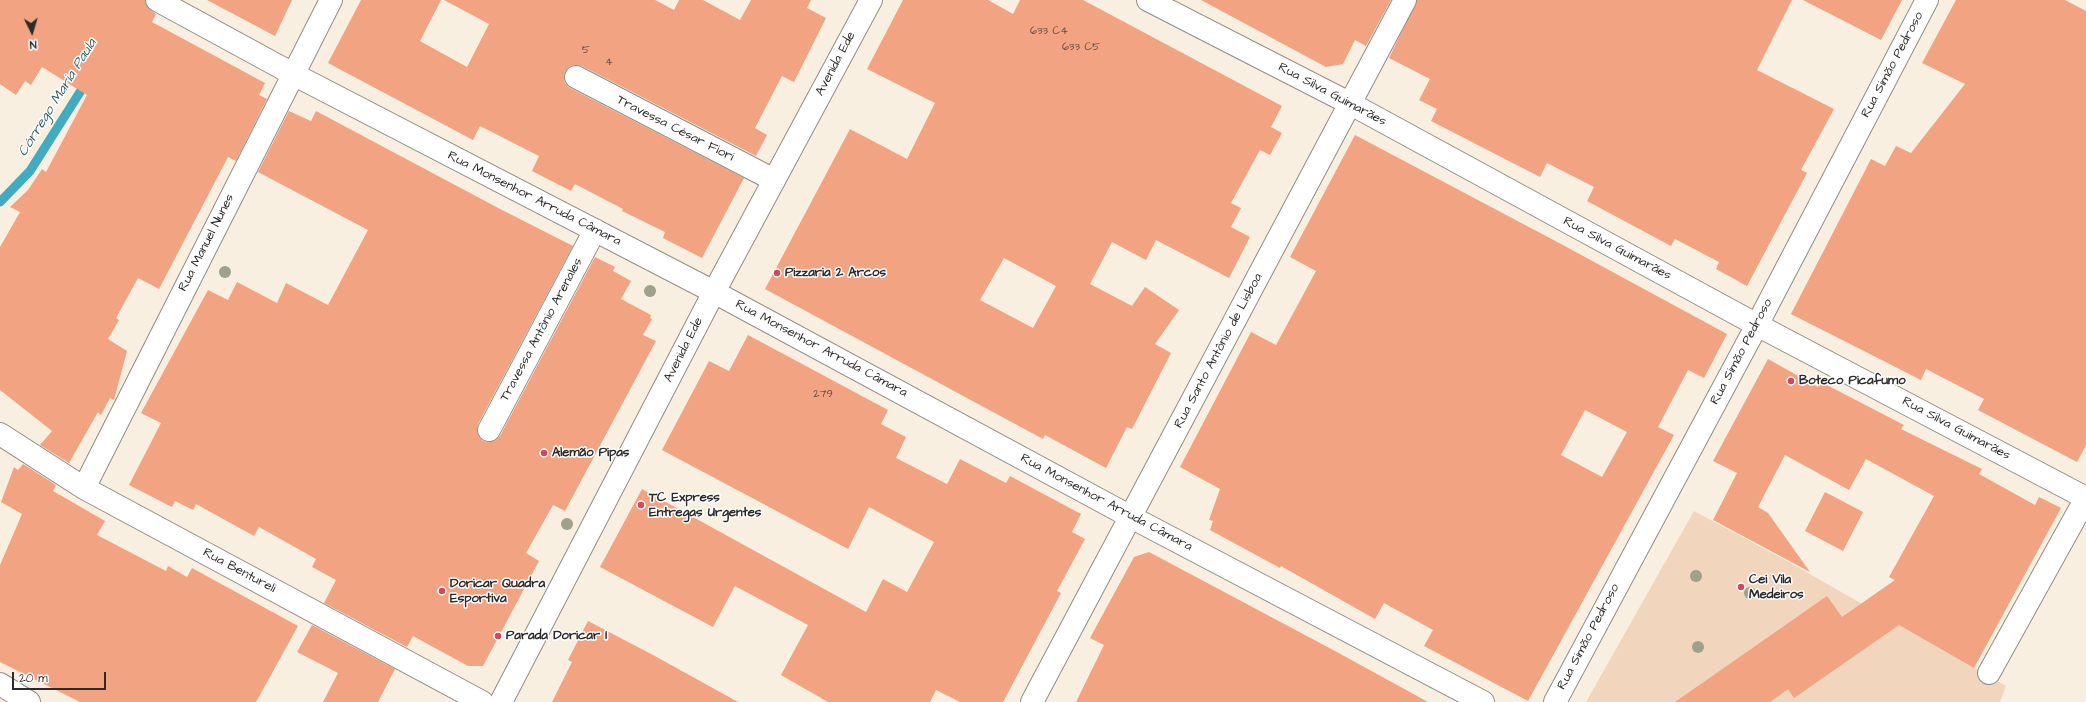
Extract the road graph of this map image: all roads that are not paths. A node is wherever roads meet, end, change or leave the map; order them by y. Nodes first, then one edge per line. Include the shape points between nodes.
1 (157, 0) edge
2 (332, 0) edge
3 (871, 0) edge
4 (1148, 0) edge
5 (1405, 0) edge
6 (1927, 0) edge
7 (292, 74) junction
8 (576, 77) dead end
9 (1351, 104) junction
10 (774, 180) junction
11 (595, 230) junction
12 (714, 292) junction
13 (1757, 324) junction
14 (489, 430) dead end
15 (0, 434) edge
16 (84, 488) junction
17 (2086, 498) edge
18 (1131, 517) junction
19 (1989, 673) dead end
20 (0, 684) edge
21 (30, 702) edge
22 (482, 702) edge
23 (501, 702) edge
24 (1032, 702) edge
25 (1483, 702) edge
26 (1555, 702) edge

1 - 7 street, Rua Monsenhor Arruda Câmara
2 - 7 street, Rua Manuel Nunes
3 - 10 street, Avenida Ede
4 - 9 street, Rua Silva Guimarães
5 - 9 street, Rua Santo Antônio de Lisboa
6 - 13 street, Rua Simão Pedroso
7 - 11 street, Rua Monsenhor Arruda Câmara
7 - 16 street, Rua Manuel Nunes
8 - 10 street, Travessa César Fiori
9 - 13 street, Rua Silva Guimarães
9 - 18 street, Rua Santo Antônio de Lisboa
10 - 12 street, Avenida Ede
11 - 12 street, Rua Monsenhor Arruda Câmara
11 - 14 street, Travessa Antônio Arenales
12 - 18 street, Rua Monsenhor Arruda Câmara
12 - 23 street, Avenida Ede
13 - 17 street, Rua Silva Guimarães
13 - 26 street, Rua Simão Pedroso
15 - 16 street, Rua Bentureli
16 - 22 street, Rua Bentureli
17 - 19 street
18 - 24 street, Rua Santo Antônio de Lisboa
18 - 25 street, Rua Monsenhor Arruda Câmara
20 - 21 street

